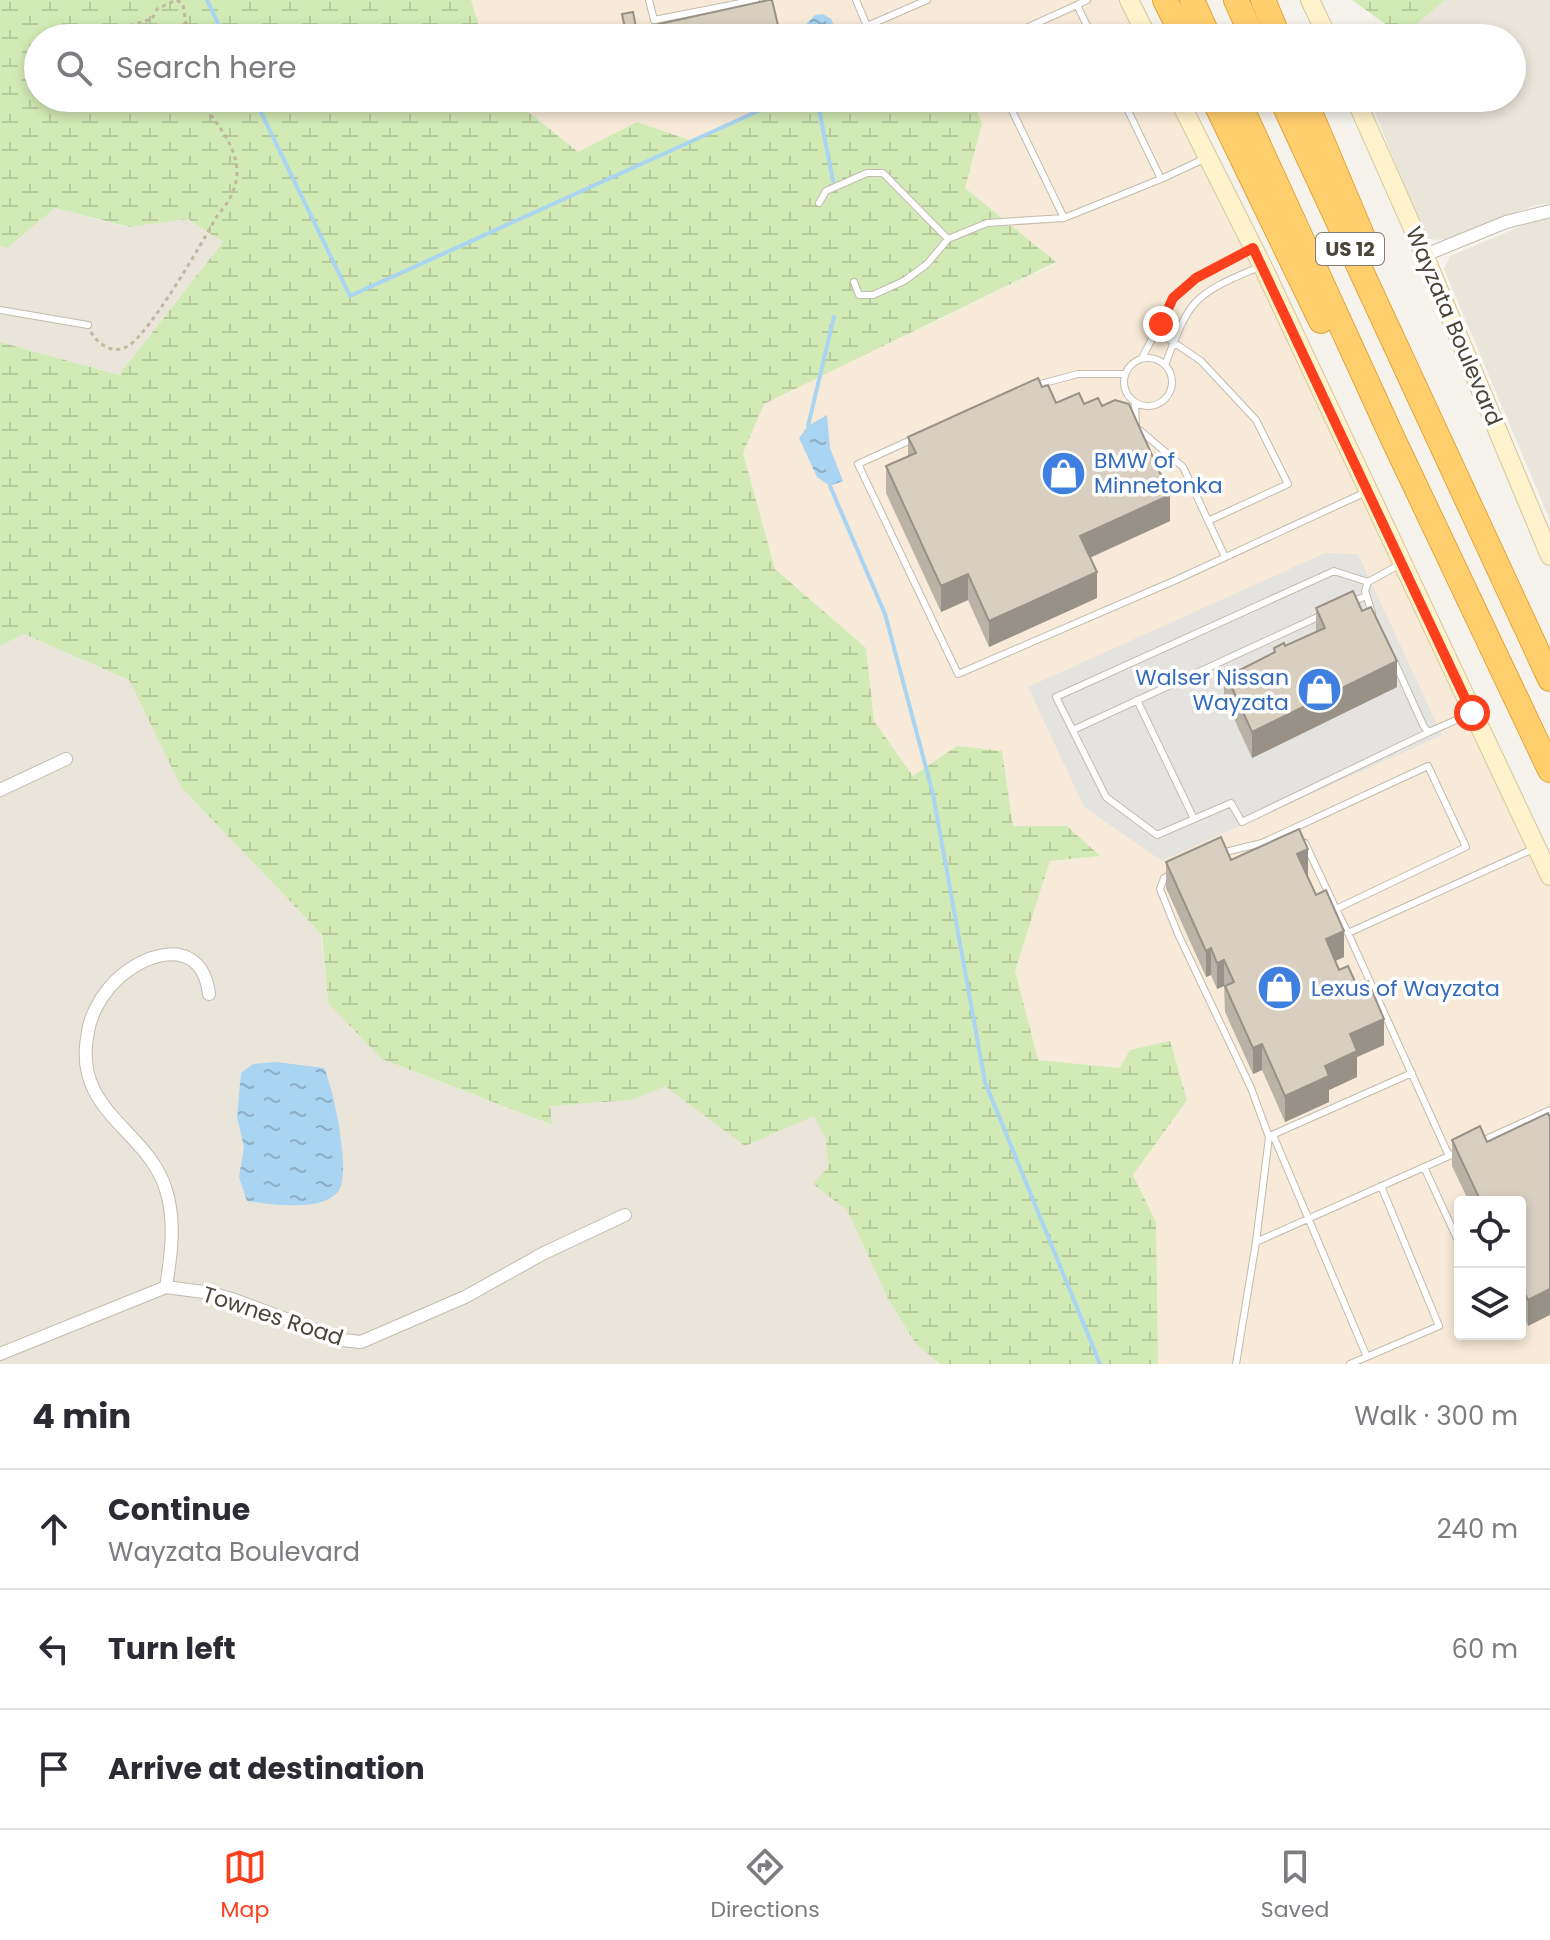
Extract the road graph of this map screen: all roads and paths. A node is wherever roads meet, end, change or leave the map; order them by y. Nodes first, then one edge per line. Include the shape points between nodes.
1 (176, 0) edge
2 (649, 0) edge
3 (756, 0) edge
4 (856, 0) edge
5 (927, 0) edge
6 (1087, 0) edge
7 (1129, 0) edge
8 (1165, 0) edge
9 (1192, 0) edge
10 (1236, 0) edge
11 (1263, 0) edge
12 (1310, 0) edge
13 (1077, 5) junction
14 (135, 24) edge
15 (186, 24) edge
16 (866, 24) edge
17 (872, 24) edge
18 (1035, 24) edge
19 (1086, 24) edge
20 (1141, 24) edge
21 (1177, 24) edge
22 (1203, 24) edge
23 (1247, 24) edge
24 (1273, 24) edge
25 (1321, 24) edge
26 (209, 112) edge
27 (1013, 112) edge
28 (1129, 112) edge
29 (1185, 112) edge
30 (1220, 112) edge
31 (1243, 112) edge
32 (1287, 112) edge
33 (1310, 112) edge
34 (1361, 112) edge
35 (1208, 158) junction
36 (1161, 179) junction
37 (819, 203) dead end
38 (1550, 211) edge
39 (1064, 218) junction
40 (948, 239) junction
41 (1253, 248) junction
42 (1425, 255) junction
43 (1262, 265) junction
44 (854, 282) dead end
45 (0, 310) edge
46 (88, 325) joint
47 (1157, 331) junction
48 (1173, 344) junction
49 (1142, 358) junction
50 (1165, 365) junction
51 (1125, 374) junction
52 (1030, 387) edge
53 (1420, 400) junction
54 (1135, 403) junction
55 (926, 433) edge
56 (1393, 439) junction
57 (1369, 491) junction
58 (1208, 521) junction
59 (1550, 556) edge
60 (1225, 557) junction
61 (1403, 563) junction
62 (1368, 582) junction
63 (1366, 596) junction
64 (1337, 609) edge
65 (1323, 615) edge
66 (1377, 623) edge
67 (1388, 648) edge
68 (1550, 679) edge
69 (1137, 700) junction
70 (1472, 713) junction
71 (1073, 730) junction
72 (1429, 732) junction
73 (66, 759) dead end
74 (1550, 770) edge
75 (0, 790) edge
76 (1194, 819) junction
77 (1297, 827) junction
78 (1536, 847) junction
79 (1213, 857) edge
80 (1176, 873) edge
81 (1550, 876) edge
82 (1336, 909) junction
83 (1348, 933) junction
84 (209, 994) dead end
85 (1412, 1073) junction
86 (1550, 1110) edge
87 (1271, 1136) junction
88 (1476, 1143) edge
89 (1463, 1150) edge
90 (1449, 1156) junction
91 (1424, 1167) junction
92 (1381, 1186) junction
93 (625, 1215) dead end
94 (1309, 1219) junction
95 (1454, 1232) edge
96 (1256, 1242) junction
97 (166, 1287) junction
98 (0, 1354) edge
99 (1367, 1357) junction
100 (1236, 1364) edge
101 (1350, 1364) edge

1 - 14 path via 157,9 152,19
1 - 15 path via 183,5
2 - 3 lane via 654,20
4 - 16 lane
5 - 17 lane
6 - 13 lane
7 - 20 street
8 - 21 highway
9 - 22 highway
10 - 23 highway
11 - 24 highway
12 - 25 street
13 - 18 lane
13 - 19 lane
26 - 46 path via 238,162 229,203 131,345 109,349 96,341
27 - 39 lane
28 - 36 lane
29 - 35 street
30 - 56 highway via 1348,375
31 - 56 highway, US 12
32 - 53 highway, US 12
33 - 53 highway via 1370,254
34 - 42 street, Wayzata Boulevard
35 - 36 lane
35 - 41 street
36 - 39 lane
37 - 40 lane via 826,191 867,173 883,173
38 - 42 street via 1506,222
39 - 40 lane via 987,223
40 - 44 lane via 904,281 873,295 859,295
41 - 43 street
41 - 47 lane via 1196,278 1173,298
42 - 59 street, Wayzata Boulevard
43 - 48 lane via 1195,304
43 - 57 street
45 - 46 lane
47 - 48 lane
47 - 49 lane
48 - 50 lane
48 - 58 lane via 1201,361 1256,420 1288,484
49 - 50 lane
49 - 51 lane
50 - 54 lane via 1172,378 1169,394 1158,404
51 - 52 lane via 1078,374
51 - 54 lane via 1124,390
53 - 68 highway, US 12
54 - 58 lane via 1136,427 1183,467
55 - 60 lane via 858,464 958,674
56 - 74 highway, US 12
57 - 60 lane
57 - 61 street
58 - 60 lane
61 - 62 lane
61 - 70 street
62 - 63 lane
62 - 71 lane via 1334,571 1056,697
63 - 64 lane
63 - 66 lane
65 - 69 lane
67 - 72 lane
69 - 71 lane
69 - 76 lane
70 - 72 lane
70 - 78 street
71 - 76 lane via 1106,797 1157,835
72 - 76 lane via 1242,822 1231,803
73 - 75 street
77 - 79 lane
77 - 82 lane
77 - 82 lane via 1428,766 1466,847
78 - 81 street
78 - 83 lane
80 - 87 lane via 1164,878 1160,889
82 - 83 lane
83 - 85 lane
84 - 97 street via 202,970 182,955 168,953 146,960 108,989 88,1032 86,1056 99,1102 143,1150 166,1190 172,1234
85 - 87 lane
85 - 90 lane
86 - 88 lane
87 - 94 lane
87 - 96 lane
89 - 90 lane
90 - 91 lane
91 - 92 lane
91 - 95 lane
92 - 94 lane
92 - 99 lane via 1439,1326
93 - 97 street, Townes Road via 465,1297 361,1342 211,1293
94 - 96 lane
94 - 99 lane
96 - 100 lane
97 - 98 street, Townes Road
99 - 101 lane

